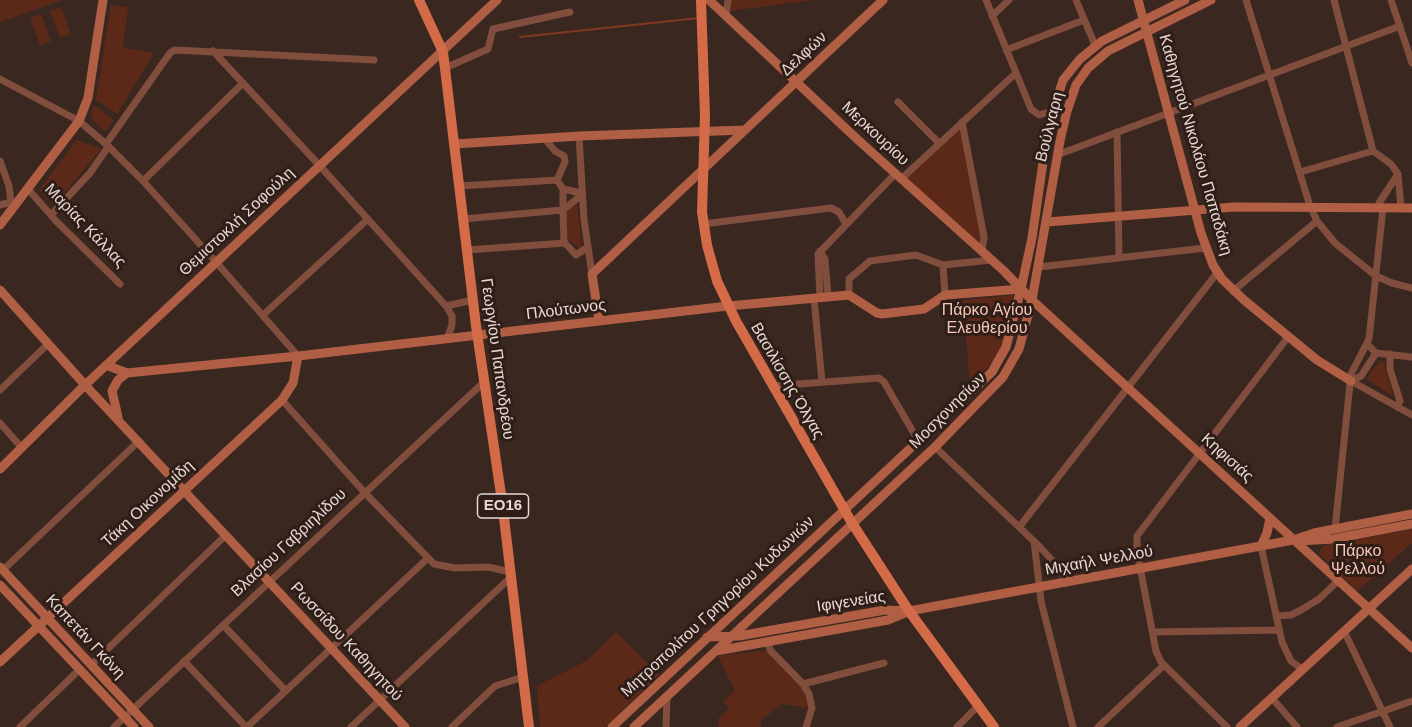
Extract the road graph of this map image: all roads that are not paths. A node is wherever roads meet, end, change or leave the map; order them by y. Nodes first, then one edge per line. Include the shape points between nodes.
1 (103, 0) edge
2 (419, 0) edge
3 (497, 0) edge
4 (701, 0) edge
5 (709, 0) edge
6 (728, 0) edge
7 (883, 0) edge
8 (986, 0) edge
9 (1009, 0) edge
10 (1076, 0) edge
11 (1138, 0) edge
12 (1185, 0) edge
13 (1211, 0) edge
14 (1246, 0) edge
15 (1334, 0) edge
16 (1391, 0) edge
17 (570, 12) dead end
18 (726, 16) junction
19 (992, 16) junction
20 (1084, 20) junction
21 (1144, 20) junction
22 (1400, 26) junction
23 (1147, 31) junction
24 (1095, 45) junction
25 (1347, 46) junction
26 (1006, 50) junction
27 (213, 51) junction
28 (442, 52) junction
29 (374, 60) dead end
30 (1412, 63) edge
31 (445, 68) junction
32 (1016, 73) junction
33 (1269, 75) junction
34 (0, 79) edge
35 (796, 81) junction
36 (243, 83) junction
37 (898, 102) dead end
38 (1052, 111) junction
39 (1169, 113) junction
40 (79, 121) junction
41 (962, 122) junction
42 (745, 130) junction
43 (705, 131) junction
44 (1117, 132) junction
45 (579, 136) junction
46 (544, 138) junction
47 (939, 143) junction
48 (454, 144) junction
49 (107, 145) junction
50 (1372, 151) junction
51 (1057, 155) junction
52 (0, 161) edge
53 (320, 166) junction
54 (703, 169) junction
55 (1300, 172) junction
56 (1398, 174) junction
57 (898, 177) junction
58 (557, 180) junction
59 (143, 181) junction
60 (459, 186) junction
61 (28, 189) junction
62 (562, 189) junction
63 (0, 206) edge
64 (12, 206) junction
65 (1311, 206) junction
66 (1383, 208) junction
67 (1401, 208) junction
68 (1412, 208) edge
69 (1194, 209) junction
70 (563, 210) junction
71 (51, 215) junction
72 (1117, 216) junction
73 (368, 219) junction
74 (463, 219) junction
75 (1317, 221) junction
76 (1047, 222) junction
77 (703, 224) junction
78 (846, 224) junction
79 (0, 225) edge
80 (565, 243) junction
81 (588, 247) junction
82 (1205, 248) junction
83 (467, 250) junction
84 (982, 251) junction
85 (1119, 258) junction
86 (991, 260) junction
87 (216, 262) junction
88 (943, 265) junction
89 (1027, 265) junction
90 (1039, 267) junction
91 (1004, 271) junction
92 (1217, 273) junction
93 (592, 274) junction
94 (1376, 276) junction
95 (120, 284) dead end
96 (1412, 288) edge
97 (1021, 289) junction
98 (0, 290) edge
99 (1233, 291) junction
100 (849, 295) junction
101 (945, 296) junction
102 (821, 297) junction
103 (473, 300) junction
104 (1032, 300) junction
105 (446, 306) junction
106 (728, 306) junction
107 (263, 315) junction
108 (599, 321) junction
109 (478, 335) junction
110 (1288, 337) junction
111 (447, 339) junction
112 (48, 344) junction
113 (1368, 345) junction
114 (1376, 353) junction
115 (1390, 354) junction
116 (298, 356) junction
117 (1412, 357) edge
118 (106, 365) junction
119 (127, 373) junction
120 (485, 381) junction
121 (1351, 381) junction
122 (822, 382) junction
123 (85, 385) junction
124 (772, 386) junction
125 (1129, 388) junction
126 (0, 390) edge
127 (282, 399) junction
128 (1397, 407) junction
129 (1412, 415) edge
130 (118, 419) junction
131 (0, 423) edge
132 (139, 441) junction
133 (919, 442) junction
134 (935, 447) junction
135 (22, 448) junction
136 (1199, 453) junction
137 (0, 469) edge
138 (185, 490) junction
139 (365, 493) junction
140 (844, 508) junction
141 (1412, 514) edge
142 (1270, 518) junction
143 (852, 523) junction
144 (1412, 524) edge
145 (1020, 526) junction
146 (1335, 529) junction
147 (226, 535) junction
148 (1293, 540) junction
149 (1034, 541) junction
150 (1261, 546) junction
151 (428, 558) junction
152 (1140, 568) junction
153 (1, 569) edge
154 (1412, 569) edge
155 (511, 575) junction
156 (1338, 581) junction
157 (270, 582) junction
158 (1067, 582) junction
159 (0, 585) edge
160 (1039, 587) junction
161 (1368, 609) junction
162 (909, 611) junction
163 (1276, 616) junction
164 (47, 618) junction
165 (224, 624) junction
166 (37, 627) junction
167 (1278, 630) junction
168 (1344, 631) junction
169 (1153, 632) junction
170 (707, 637) junction
171 (731, 637) junction
172 (768, 642) junction
173 (1409, 643) edge
174 (332, 648) junction
175 (715, 651) junction
176 (184, 661) junction
177 (0, 662) edge
178 (884, 663) dead end
179 (92, 665) junction
180 (1163, 666) junction
181 (1302, 669) junction
182 (79, 670) junction
183 (522, 677) junction
184 (803, 684) junction
185 (286, 691) junction
186 (667, 696) junction
187 (1272, 698) junction
188 (380, 700) junction
189 (1412, 701) edge
190 (978, 706) junction
191 (132, 709) junction
192 (1382, 711) junction
193 (124, 717) junction
194 (20, 727) edge
195 (114, 727) edge
196 (134, 727) edge
197 (149, 727) edge
198 (247, 727) edge
199 (351, 727) edge
200 (405, 727) edge
201 (452, 727) edge
202 (529, 727) edge
203 (612, 727) edge
204 (634, 727) edge
205 (666, 727) edge
206 (806, 727) edge
207 (957, 727) edge
208 (994, 727) edge
209 (1073, 727) edge
210 (1098, 727) edge
211 (1227, 727) edge
212 (1240, 727) edge
213 (1297, 727) edge
214 (1337, 727) edge
215 (1390, 727) edge

1 - 40 main road, Μαρίας Κάλλας via 88,98
2 - 28 main road, Γεωργίου Παπανδρέου / ΕΟ16
3 - 28 main road, Θεμιστοκλή Σοφούλη
4 - 43 main road, Βασιλίσσης Όλγας
5 - 18 main road, Μερκουρίου
6 - 18 street
7 - 35 main road, Δελφών
8 - 19 street
9 - 19 street
10 - 20 street
11 - 21 main road, Καθηγητού Νικολάου Παπαδάκη
12 - 21 main road, Βούλγαρη
13 - 23 main road, Βούλγαρη
14 - 33 street
15 - 25 street
16 - 22 street
17 - 31 street via 493,29 488,49
18 - 35 main road, Μερκουρίου
19 - 26 street
20 - 24 street
20 - 26 street
21 - 23 main road, Καθηγητού Νικολάου Παπαδάκη
21 - 24 main road, Βούλγαρη
22 - 25 street
22 - 30 street
23 - 39 main road, Καθηγητού Νικολάου Παπαδάκη
23 - 51 main road, Βούλγαρη via 1108,51 1081,77 1067,111
24 - 38 main road, Βούλγαρη via 1066,75
25 - 33 street
25 - 50 street
26 - 32 street
27 - 29 street
27 - 36 street
27 - 49 street via 180,49 170,53
28 - 31 main road, Γεωργίου Παπανδρέου / ΕΟ16
28 - 53 main road, Θεμιστοκλή Σοφούλη
31 - 48 main road, Γεωργίου Παπανδρέου / ΕΟ16
32 - 38 street via 1033,113
32 - 41 street
33 - 39 street
33 - 55 street
34 - 40 street
35 - 42 main road, Δελφών
35 - 57 main road, Μερκουρίου
36 - 53 street
36 - 59 street
37 - 47 street
38 - 89 main road, Βούλγαρη
39 - 44 street
39 - 69 main road, Καθηγητού Νικολάου Παπαδάκη
40 - 49 street
40 - 61 main road, Μαρίας Κάλλας
41 - 47 street
41 - 84 street via 984,237
42 - 43 main road
42 - 54 main road, Δελφών
43 - 45 main road
43 - 54 main road, Βασιλίσσης Όλγας
44 - 51 street
44 - 72 street
45 - 46 main road
45 - 81 street
46 - 48 main road
46 - 58 street via 564,156
47 - 57 street
48 - 60 main road, Γεωργίου Παπανδρέου / ΕΟ16
49 - 59 street
49 - 71 street via 90,173
50 - 55 street
50 - 56 street
51 - 76 main road, Βούλγαρη
52 - 64 street
53 - 73 street
53 - 87 main road, Θεμιστοκλή Σοφούλη
54 - 77 main road, Βασιλίσσης Όλγας
54 - 93 main road
55 - 65 street
56 - 66 street via 1379,203
56 - 67 street
57 - 78 street
57 - 84 main road, Μερκουρίου
58 - 60 street
58 - 62 street
59 - 87 street
60 - 74 main road, Γεωργίου Παπανδρέου / ΕΟ16
61 - 64 main road, Μαρίας Κάλλας
61 - 71 street, Μαρίας Κάλλας
62 - 70 street
62 - 70 street via 577,192 578,198
63 - 64 street
64 - 79 main road, Μαρίας Κάλλας
65 - 66 main road
65 - 69 main road
65 - 75 street
66 - 67 main road
66 - 94 street
67 - 68 main road
69 - 72 main road
69 - 82 main road, Καθηγητού Νικολάου Παπαδάκη
70 - 74 street
70 - 80 street
71 - 95 street, Μαρίας Κάλλας
72 - 76 main road
72 - 85 street
73 - 105 street
73 - 107 street
74 - 83 main road, Γεωργίου Παπανδρέου / ΕΟ16
75 - 94 street via 1335,243
75 - 99 street
76 - 90 main road, Βούλγαρη
77 - 78 street via 831,208 839,212
77 - 106 main road, Βασιλίσσης Όλγας via 713,272
78 - 102 street via 817,257
80 - 81 street via 576,255
80 - 83 street
81 - 93 street
82 - 85 street
82 - 92 main road, Καθηγητού Νικολάου Παπαδάκη
83 - 103 main road, Γεωργίου Παπανδρέου / ΕΟ16
84 - 86 main road, Μερκουρίου
85 - 90 street
86 - 88 street
86 - 91 main road, Μερκουρίου
87 - 107 street
87 - 118 main road, Θεμιστοκλή Σοφούλη
88 - 100 street via 915,255 870,261 849,279
88 - 101 street
89 - 91 main road via 1014,272
89 - 97 main road, Βούλγαρη
90 - 104 main road, Βούλγαρη
91 - 97 main road, Μερκουρίου
92 - 99 main road, Καθηγητού Νικολάου Παπαδάκη
92 - 125 street
93 - 108 main road
94 - 96 street
94 - 113 street
97 - 101 main road
97 - 104 main road, Κηφισιάς
97 - 133 main road, Μοσχονησίων via 998,364
98 - 112 main road
99 - 110 main road, Καθηγητού Νικολάου Παπαδάκη
100 - 101 main road via 881,314 924,309
100 - 102 main road, Πλούτωνος
102 - 106 main road, Πλούτωνος
102 - 122 street
103 - 105 street
103 - 109 main road, Γεωργίου Παπανδρέου / ΕΟ16
104 - 125 main road, Κηφισιάς
104 - 134 main road, Μοσχονησίων via 1018,349 1006,373
105 - 111 street via 452,316
106 - 108 main road, Πλούτωνος
106 - 124 main road, Βασιλίσσης Όλγας
107 - 116 street
108 - 109 main road, Πλούτωνος
109 - 111 main road, Πλούτωνος
109 - 120 main road, Γεωργίου Παπανδρέου / ΕΟ16
110 - 121 main road, Καθηγητού Νικολάου Παπαδάκη
110 - 136 street
111 - 116 main road, Πλούτωνος
112 - 123 main road
112 - 126 street
113 - 114 street
113 - 121 street via 1352,370
114 - 115 street
114 - 121 street via 1361,376
115 - 117 street
115 - 128 street via 1390,369 1400,401
116 - 119 main road, Πλούτωνος
116 - 127 main road, Τάκη Οικονομίδη via 293,383
118 - 119 main road, Πλούτωνος
118 - 123 main road, Θεμιστοκλή Σοφούλη
119 - 130 main road via 112,391
120 - 139 street, Βλασίου Γαβριηλίδου
120 - 155 main road, Γεωργίου Παπανδρέου / ΕΟ16
121 - 128 street, Καθηγητού Νικολάου Παπαδάκη
121 - 146 street
122 - 124 street
122 - 133 street via 882,380
123 - 130 main road, Ρωσσίδου Καθηγητού
123 - 135 main road, Θεμιστοκλή Σοφούλη
124 - 140 main road, Βασιλίσσης Όλγας
125 - 136 main road, Κηφισιάς
125 - 145 street
127 - 138 main road, Τάκη Οικονομίδη
127 - 139 street
128 - 129 street, Καθηγητού Νικολάου Παπαδάκη
130 - 132 main road, Ρωσσίδου Καθηγητού
131 - 135 street
132 - 138 main road, Ρωσσίδου Καθηγητού
132 - 153 street
133 - 140 main road, Μοσχονησίων
134 - 143 main road, Μοσχονησίων
134 - 145 street
135 - 137 main road, Θεμιστοκλή Σοφούλη
136 - 142 main road, Κηφισιάς
136 - 152 street via 1138,531
138 - 147 main road, Ρωσσίδου Καθηγητού
138 - 164 main road, Τάκη Οικονομίδη
139 - 151 street
139 - 157 street, Βλασίου Γαβριηλίδου
140 - 143 main road, Βασιλίσσης Όλγας
140 - 170 main road, Μητροπολίτου Γρηγορίου Κυδωνιών
141 - 146 main road, Μιχαήλ Ψελλού
142 - 148 main road, Κηφισιάς
142 - 150 main road
143 - 162 main road, Βασιλίσσης Όλγας
143 - 171 main road, Μητροπολίτου Γρηγορίου Κυδωνιών
144 - 148 main road, Μιχαήλ Ψελλού via 1333,539
145 - 149 street
146 - 148 main road, Μιχαήλ Ψελλού
147 - 157 main road, Ρωσσίδου Καθηγητού
147 - 179 street
148 - 150 main road, Μιχαήλ Ψελλού
148 - 156 main road, Κηφισιάς
149 - 158 street
149 - 160 street
150 - 152 main road, Μιχαήλ Ψελλού
150 - 163 street
151 - 155 street via 444,567 488,567
151 - 174 street
152 - 158 main road, Μιχαήλ Ψελλού
152 - 169 street
153 - 164 main road, Καπετάν Γκόνη
154 - 161 main road
155 - 183 main road, Γεωργίου Παπανδρέου / ΕΟ16
155 - 188 street
156 - 161 main road, Κηφισιάς
156 - 163 street via 1301,610
157 - 165 street, Βλασίου Γαβριηλίδου
157 - 174 main road, Ρωσσίδου Καθηγητού
158 - 160 main road, Μιχαήλ Ψελλού
159 - 166 main road, Καπετάν Γκόνη
160 - 162 main road, Μιχαήλ Ψελλού
160 - 209 street
161 - 168 main road
161 - 173 main road, Κηφισιάς
162 - 171 main road, Ιφιγενείας via 885,610
162 - 172 main road, Ιφιγενείας via 888,620
162 - 190 main road, Βασιλίσσης Όλγας
163 - 167 street
164 - 166 main road, Τάκη Οικονομίδη
164 - 179 main road, Καπετάν Γκόνη
165 - 176 street, Βλασίου Γαβριηλίδου
165 - 185 street
166 - 177 main road, Τάκη Οικονομίδη
166 - 182 main road, Καπετάν Γκόνη
167 - 169 street
167 - 181 street via 1291,661
168 - 181 main road
168 - 192 street
169 - 180 street
170 - 171 main road, Ιφιγενείας
170 - 203 main road, Μητροπολίτου Γρηγορίου Κυδωνιών
171 - 175 main road, Μητροπολίτου Γρηγορίου Κυδωνιών
172 - 175 main road, Ιφιγενείας
172 - 184 street via 770,650
174 - 185 street
174 - 188 main road, Ρωσσίδου Καθηγητού
175 - 186 main road, Μητροπολίτου Γρηγορίου Κυδωνιών
176 - 191 street, Βλασίου Γαβριηλίδου
176 - 198 street
178 - 184 street
179 - 191 main road, Καπετάν Γκόνη
180 - 210 street
180 - 211 street
181 - 187 main road
182 - 193 main road, Καπετάν Γκόνη
182 - 194 street
183 - 201 street via 495,686
183 - 202 main road, Γεωργίου Παπανδρέου / ΕΟ16
184 - 206 street via 812,708
185 - 198 street
186 - 204 main road, Μητροπολίτου Γρηγορίου Κυδωνιών
186 - 205 street
187 - 212 main road
187 - 213 street
188 - 199 street
188 - 200 main road, Ρωσσίδου Καθηγητού
189 - 192 street
190 - 207 street
190 - 208 main road, Βασιλίσσης Όλγας
191 - 193 street, Βλασίου Γαβριηλίδου
191 - 197 main road, Καπετάν Γκόνη
192 - 214 street
192 - 215 street
193 - 195 street, Βλασίου Γαβριηλίδου
193 - 196 main road, Καπετάν Γκόνη

